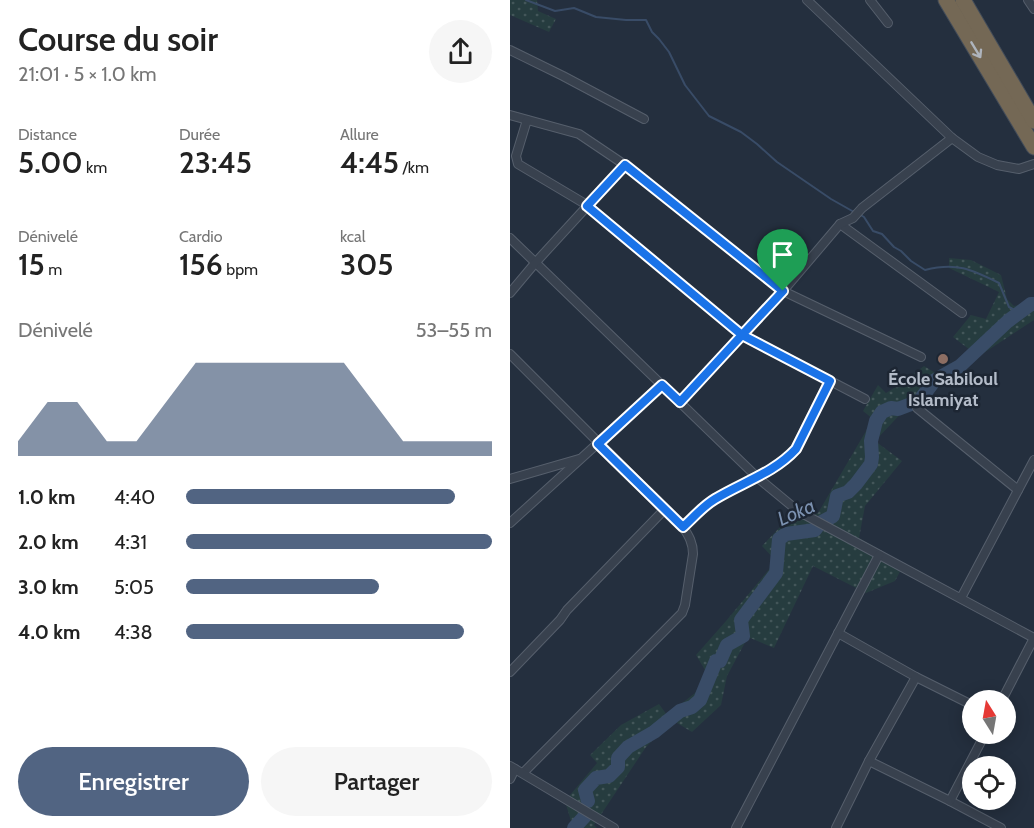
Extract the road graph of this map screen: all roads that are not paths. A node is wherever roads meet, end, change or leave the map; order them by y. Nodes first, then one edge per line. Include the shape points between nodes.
1 (807, 0) edge
2 (870, 0) edge
3 (946, 0) edge
4 (963, 0) edge
5 (1028, 0) edge
6 (1034, 9) edge
7 (888, 23) dead end
8 (510, 50) edge
9 (510, 115) edge
10 (644, 119) dead end
11 (527, 120) junction
12 (1034, 121) edge
13 (952, 138) junction
14 (1034, 147) edge
15 (1034, 164) edge
16 (625, 165) junction
17 (587, 206) junction
18 (840, 224) junction
19 (510, 238) edge
20 (536, 262) junction
21 (783, 291) junction
22 (510, 293) edge
23 (962, 313) dead end
24 (742, 335) junction
25 (510, 354) edge
26 (921, 357) dead end
27 (830, 381) junction
28 (662, 385) junction
29 (865, 399) dead end
30 (680, 402) junction
31 (917, 408) dead end
32 (598, 444) junction
33 (582, 458) junction
34 (1034, 460) edge
35 (758, 478) junction
36 (510, 479) edge
37 (1018, 490) junction
38 (665, 509) junction
39 (510, 523) edge
40 (683, 527) junction
41 (879, 555) junction
42 (961, 598) junction
43 (838, 633) junction
44 (1034, 638) edge
45 (510, 672) edge
46 (916, 677) junction
47 (1007, 690) edge
48 (962, 700) edge
49 (980, 744) edge
50 (869, 761) junction
51 (516, 769) edge
52 (510, 778) edge
53 (950, 801) junction
54 (614, 828) edge
55 (736, 828) edge
56 (836, 828) edge
57 (1001, 828) edge

1 - 13 street
2 - 7 street
3 -> 14 highway
4 - 12 highway
5 - 6 street
8 - 10 street
9 - 11 street
11 - 16 street via 579,134
11 - 17 street via 516,156 518,164
13 - 15 street via 997,165 1019,170
13 - 18 street via 853,218
16 - 17 street
16 - 21 street
17 - 20 street
17 - 24 street
18 - 21 street
18 - 23 street
19 - 20 street
20 - 22 street
20 - 28 street
21 - 24 street
21 - 26 street
24 - 27 street
24 - 30 street
25 - 32 street
27 - 29 street
27 - 35 street via 796,449
28 - 30 street
28 - 32 street
30 - 35 street
31 - 37 street
32 - 33 street
32 - 38 street
33 - 36 street
33 - 39 street
34 - 37 street
35 - 40 street via 712,501
35 - 41 street via 798,511
37 - 42 street
38 - 40 street
38 - 45 street
40 - 51 street via 693,554 682,613
41 - 42 street
41 - 43 street
42 - 44 street
43 - 46 street
43 - 55 street
44 - 47 street
46 - 48 street
46 - 50 street
49 - 53 street
50 - 53 street
50 - 56 street
51 - 52 street
51 - 54 street
53 - 57 street

